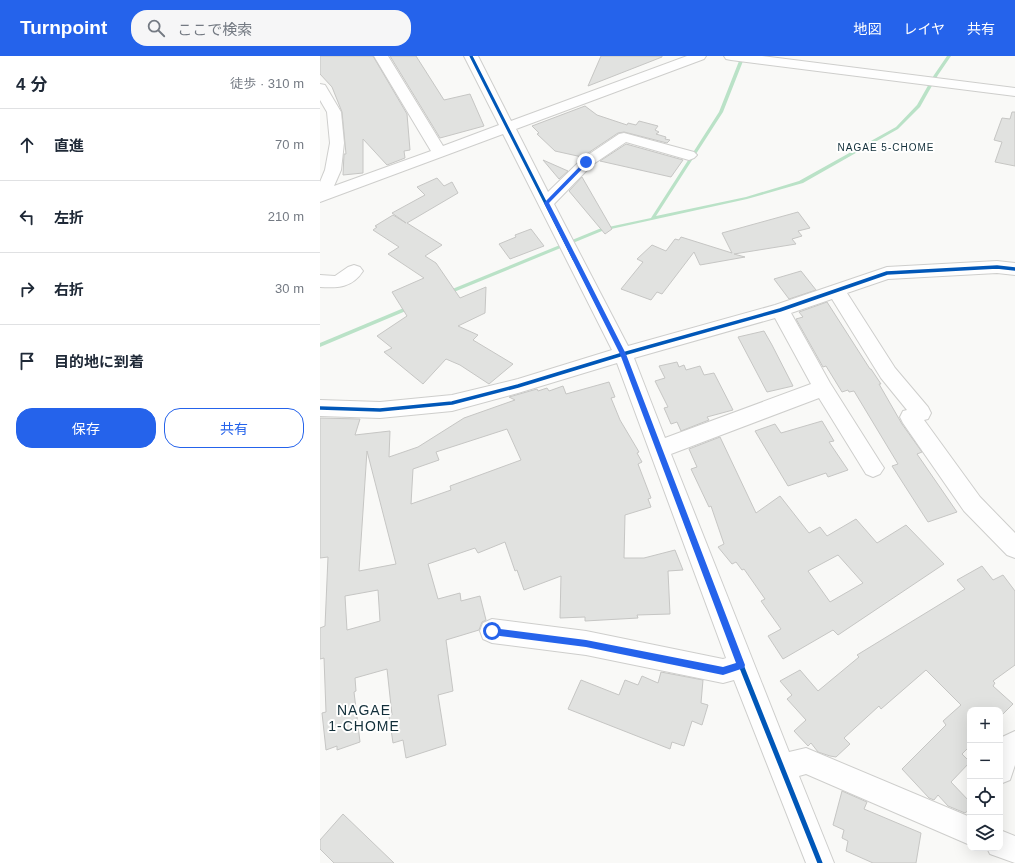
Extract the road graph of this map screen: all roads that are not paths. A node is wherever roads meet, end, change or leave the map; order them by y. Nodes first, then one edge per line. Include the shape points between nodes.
1 (381, 56) edge
2 (471, 56) edge
3 (654, 56) edge
4 (699, 56) edge
5 (731, 56) edge
6 (663, 69) junction
7 (320, 88) edge
8 (1015, 92) edge
9 (508, 126) junction
10 (439, 152) junction
11 (689, 155) dead end
12 (321, 196) edge
13 (546, 203) junction
14 (1015, 269) edge
15 (354, 271) dead end
16 (320, 281) edge
17 (836, 291) junction
18 (780, 310) junction
19 (623, 354) junction
20 (823, 388) junction
21 (320, 408) edge
22 (660, 448) junction
23 (873, 468) dead end
24 (1015, 548) edge
25 (492, 631) dead end
26 (741, 665) junction
27 (1015, 744) edge
28 (1003, 761) edge
29 (781, 768) junction
30 (967, 830) edge
31 (1003, 845) edge
32 (1015, 850) edge
33 (820, 863) edge

1 - 10 street
2 - 9 street
3 - 6 street
4 - 6 street
5 - 8 street
6 - 9 street
7 - 12 street via 334,112 337,143 333,170
9 - 10 street
9 - 13 street
10 - 12 street
11 - 13 street via 624,137 586,162
13 - 19 street
14 - 17 street via 997,267 887,274
15 - 16 street via 339,282
17 - 18 street
17 - 24 street via 888,373 921,412 910,416 972,504
18 - 19 street
18 - 20 street
19 - 21 street via 452,403 380,410
19 - 22 street
20 - 22 street
20 - 23 street
22 - 26 street
25 - 26 street via 586,643 723,671
26 - 29 street
27 - 28 street via 1007,749
29 - 30 street via 806,761
29 - 33 street
31 - 32 street

